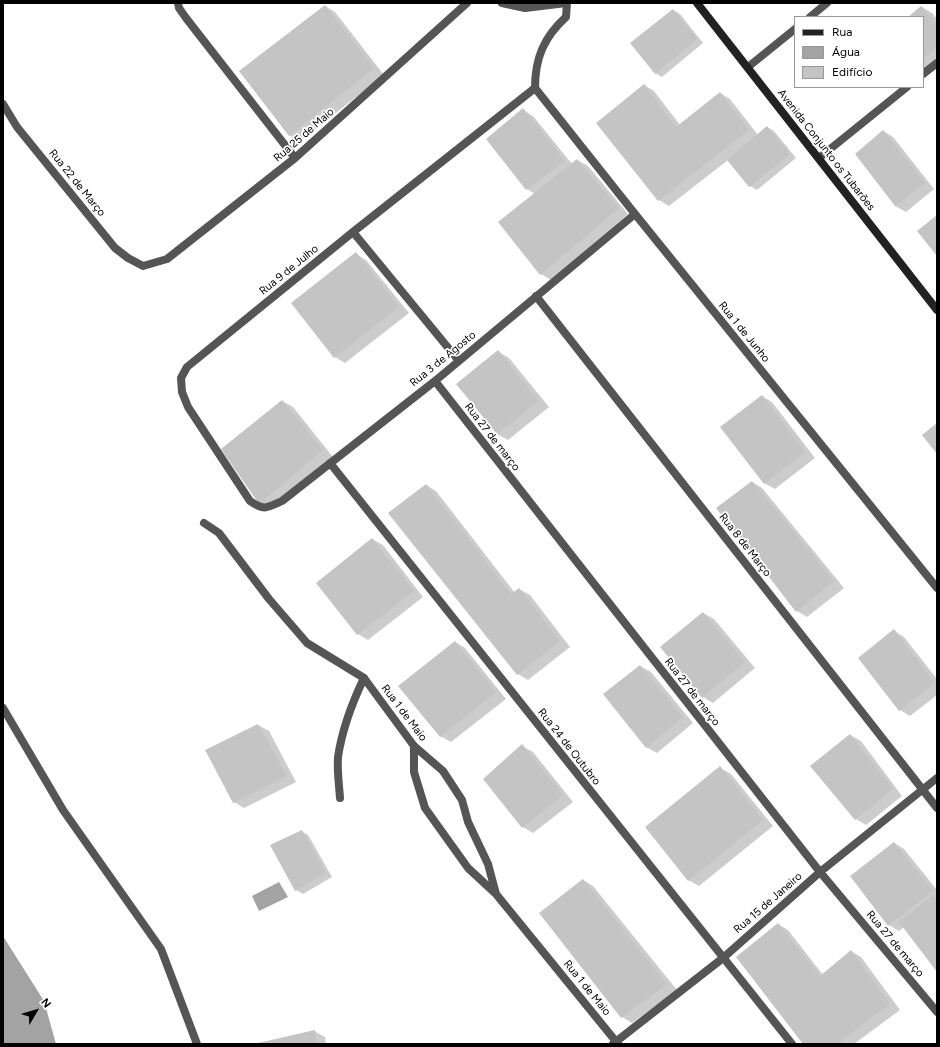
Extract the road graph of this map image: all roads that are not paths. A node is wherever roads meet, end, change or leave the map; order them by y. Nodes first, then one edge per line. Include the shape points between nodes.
1 (178, 3) edge
2 (467, 3) edge
3 (502, 3) edge
4 (566, 3) edge
5 (697, 3) edge
6 (827, 3) edge
7 (811, 16) edge
8 (794, 30) edge
9 (937, 63) edge
10 (748, 67) junction
11 (924, 73) edge
12 (535, 88) junction
13 (906, 88) edge
14 (3, 104) edge
15 (295, 158) junction
16 (819, 158) junction
17 (635, 214) junction
18 (353, 232) junction
19 (143, 266) joint
20 (536, 296) junction
21 (937, 310) edge
22 (459, 361) junction
23 (435, 381) junction
24 (330, 463) junction
25 (258, 507) joint
26 (204, 523) dead end
27 (937, 588) edge
28 (364, 678) junction
29 (3, 708) edge
30 (414, 746) junction
31 (937, 778) edge
32 (922, 789) junction
33 (340, 798) dead end
34 (937, 808) edge
35 (820, 872) junction
36 (496, 894) junction
37 (723, 958) junction
38 (937, 1012) edge
39 (616, 1043) edge
40 (197, 1044) edge
41 (792, 1044) edge

1 - 15 street via 186,18
2 - 15 street, Rua 25 de Maio
3 - 4 street via 525,8
4 - 12 street via 566,17 542,48 536,68
5 - 10 street, Avenida Conjunto os Tubarões
6 - 7 street
8 - 10 street
9 - 11 street
10 - 16 street, Avenida Conjunto os Tubarões
12 - 17 street, Rua 1 de Junho
12 - 18 street, Rua 9 de Julho
13 - 16 street
14 - 19 street, Rua 22 de Março via 17,127 115,248
15 - 19 street, Rua 25 de Maio via 167,258
16 - 21 street, Avenida Conjunto os Tubarões
17 - 20 street, Rua 3 de Agosto
17 - 27 street, Rua 1 de Junho
18 - 22 street
18 - 25 street, Rua 9 de Julho via 186,366 181,378 182,392 188,407 243,492
20 - 22 street, Rua 3 de Agosto
20 - 32 street, Rua 8 de Março
22 - 23 street, Rua 3 de Agosto
23 - 24 street, Rua 3 de Agosto
23 - 35 street, Rua 27 de março
24 - 25 street, Rua 3 de Agosto via 282,501 267,508
24 - 37 street, Rua 24 de Outubro
26 - 28 street, Rua 1 de Maio via 220,533 269,599 306,643
28 - 30 street, Rua 1 de Maio
28 - 33 street via 354,699 338,757
29 - 40 street via 63,810 161,949
30 - 36 street, Rua 1 de Maio via 443,772 462,800 468,822 488,864
30 - 36 street via 414,772 424,808 468,868
31 - 32 street, Rua 15 de Janeiro
32 - 34 street, Rua 8 de Março
32 - 35 street, Rua 15 de Janeiro
35 - 37 street, Rua 15 de Janeiro
35 - 38 street, Rua 27 de março
36 - 39 street, Rua 1 de Maio
37 - 39 street, Rua 15 de Janeiro
37 - 41 street, Rua 24 de Outubro

